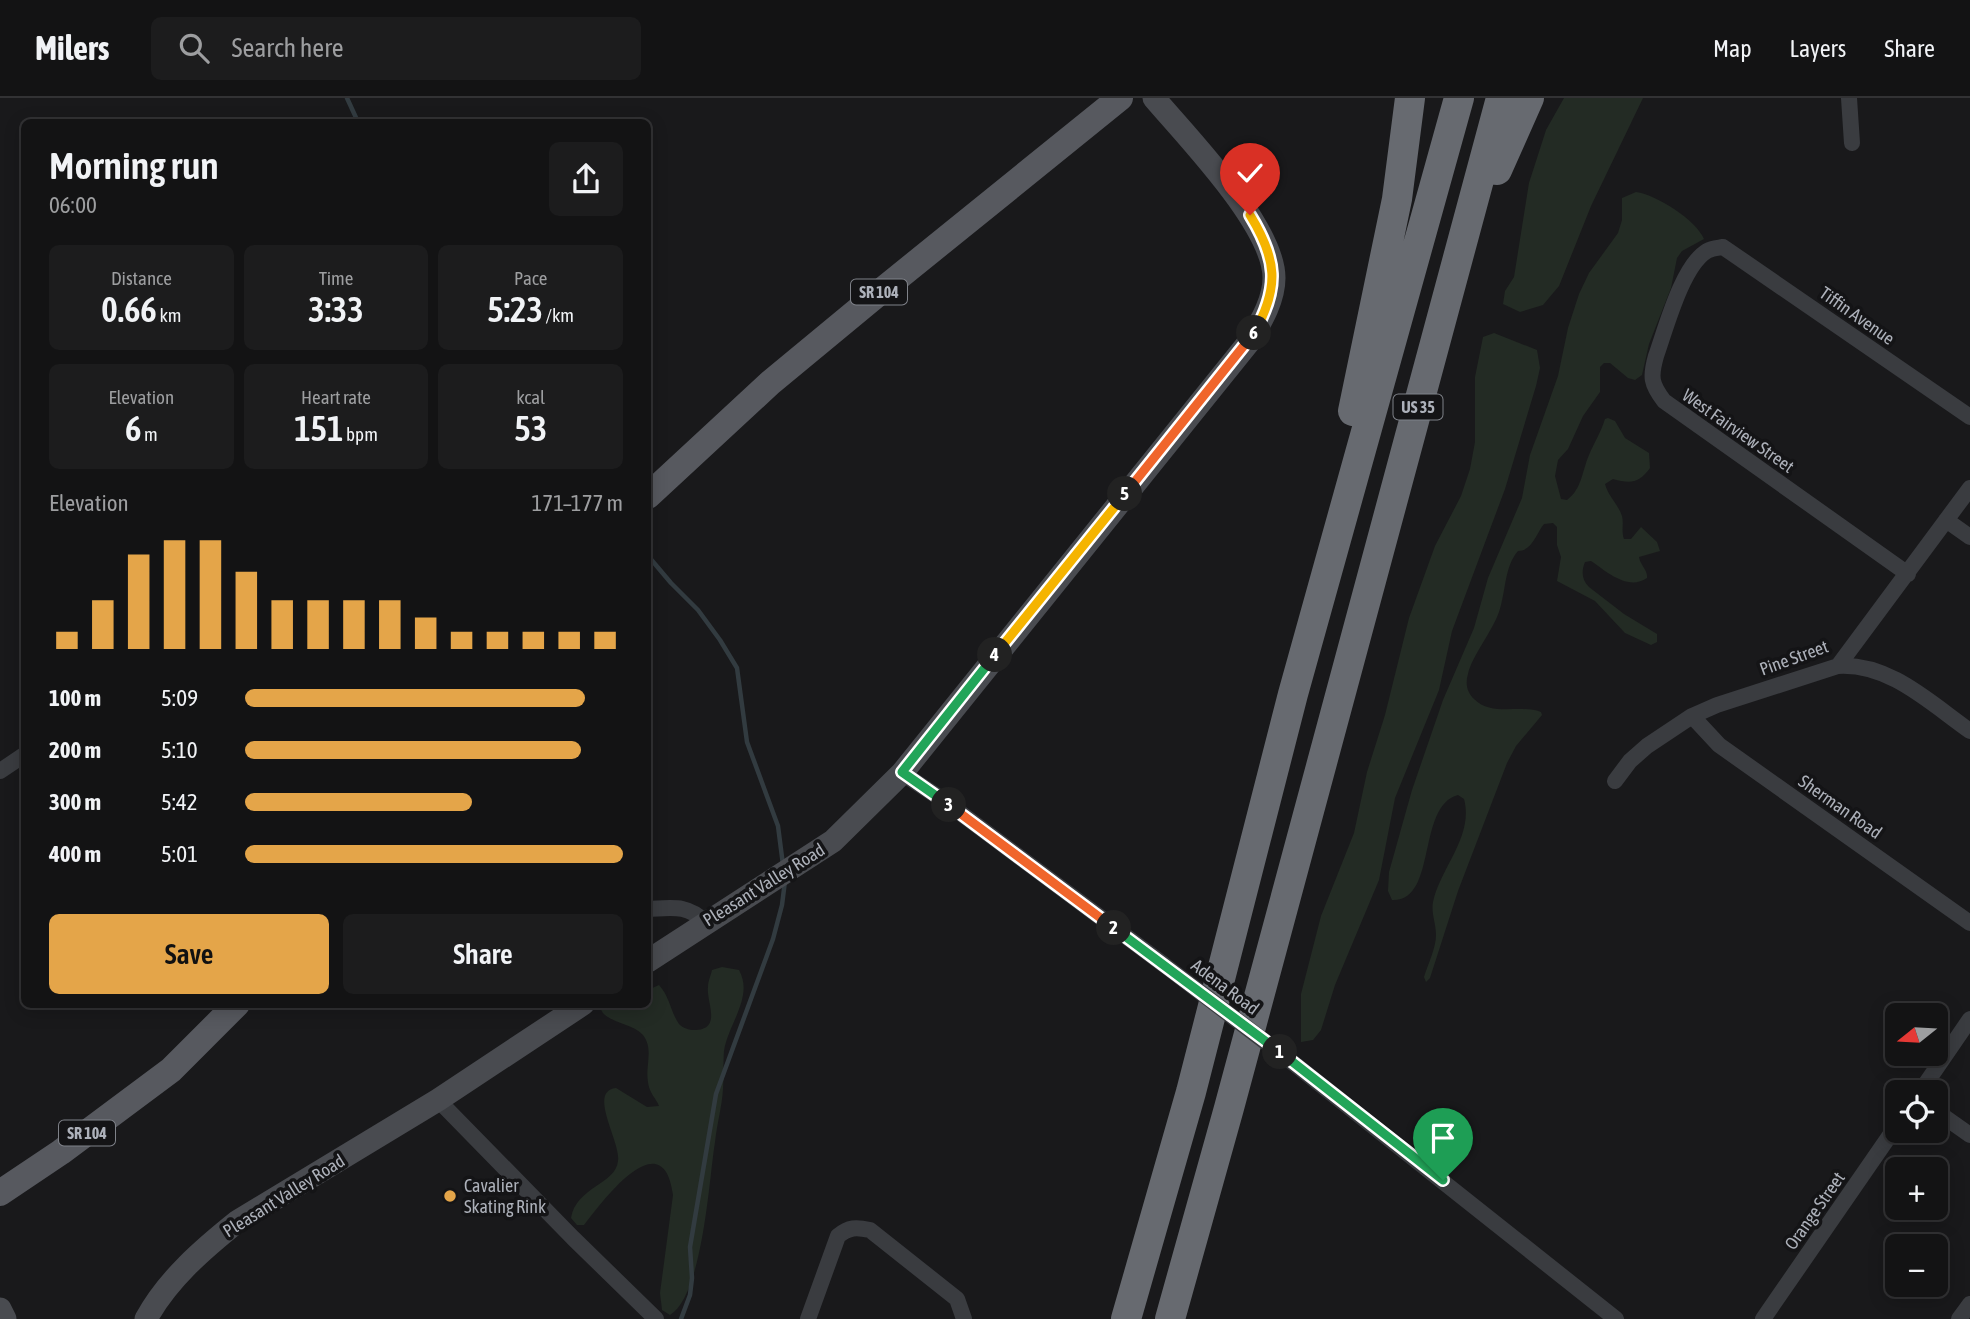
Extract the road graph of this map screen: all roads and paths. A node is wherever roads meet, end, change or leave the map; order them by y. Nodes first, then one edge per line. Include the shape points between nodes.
1 (1120, 98) edge
2 (1154, 98) edge
3 (1410, 98) edge
4 (1459, 98) edge
5 (1501, 98) edge
6 (1529, 98) edge
7 (1849, 98) edge
8 (1852, 143) dead end
9 (1466, 225) junction
10 (1723, 247) joint
11 (1970, 417) edge
12 (1970, 488) edge
13 (651, 493) edge
14 (1946, 520) junction
15 (1339, 530) junction
16 (1970, 537) edge
17 (1908, 574) junction
18 (1838, 666) junction
19 (1692, 716) junction
20 (1970, 731) edge
21 (21, 757) edge
22 (0, 771) edge
23 (902, 772) junction
24 (1615, 781) dead end
25 (651, 909) edge
26 (705, 922) junction
27 (1970, 923) edge
28 (651, 959) edge
29 (233, 1008) edge
30 (577, 1008) edge
31 (1970, 1019) edge
32 (1928, 1080) edge
33 (438, 1100) junction
34 (1948, 1119) edge
35 (1970, 1135) edge
36 (1885, 1142) edge
37 (0, 1193) edge
38 (1970, 1304) edge
39 (0, 1309) edge
40 (5, 1319) edge
41 (146, 1319) edge
42 (656, 1319) edge
43 (808, 1319) edge
44 (964, 1319) edge
45 (1126, 1319) edge
46 (1170, 1319) edge
47 (1616, 1319) edge
48 (1763, 1319) edge
49 (1959, 1319) edge

1 - 13 main road, SR 104 via 770,383
2 - 23 street, Pleasant Valley Road via 1260,231 1274,280 1265,315 1249,342
3 - 15 highway via 1397,199 1341,469
4 - 15 highway, US 35
5 - 9 highway, US 35
6 - 9 highway via 1488,191
7 - 8 street
9 - 46 highway, US 35
10 - 11 street, Tiffin Avenue
10 - 17 street, West Fairview Street via 1709,249 1688,271 1656,356 1653,387 1664,401
12 - 14 street, Pine Street
14 - 16 street
14 - 17 street, Pine Street
15 - 45 highway, US 35 via 1191,1092
17 - 18 street, Pine Street
18 - 19 street, Pine Street
18 - 20 street via 1855,665 1884,673
19 - 24 street, Pine Street via 1647,746
19 - 27 street, Sherman Road via 1719,745
21 - 22 street
23 - 26 street, Pleasant Valley Road via 833,841
23 - 47 street, Adena Road, bridge via 1297,1066
25 - 26 street via 694,911
26 - 28 street, Pleasant Valley Road
29 - 37 main road, SR 104 via 171,1070
30 - 33 street, Pleasant Valley Road
31 - 32 street
33 - 41 street, Pleasant Valley Road via 238,1221 168,1286
33 - 42 street
34 - 35 street
36 - 48 street, Orange Street
38 - 49 street
39 - 40 street
43 - 44 street via 838,1236 848,1228 870,1230 957,1299

